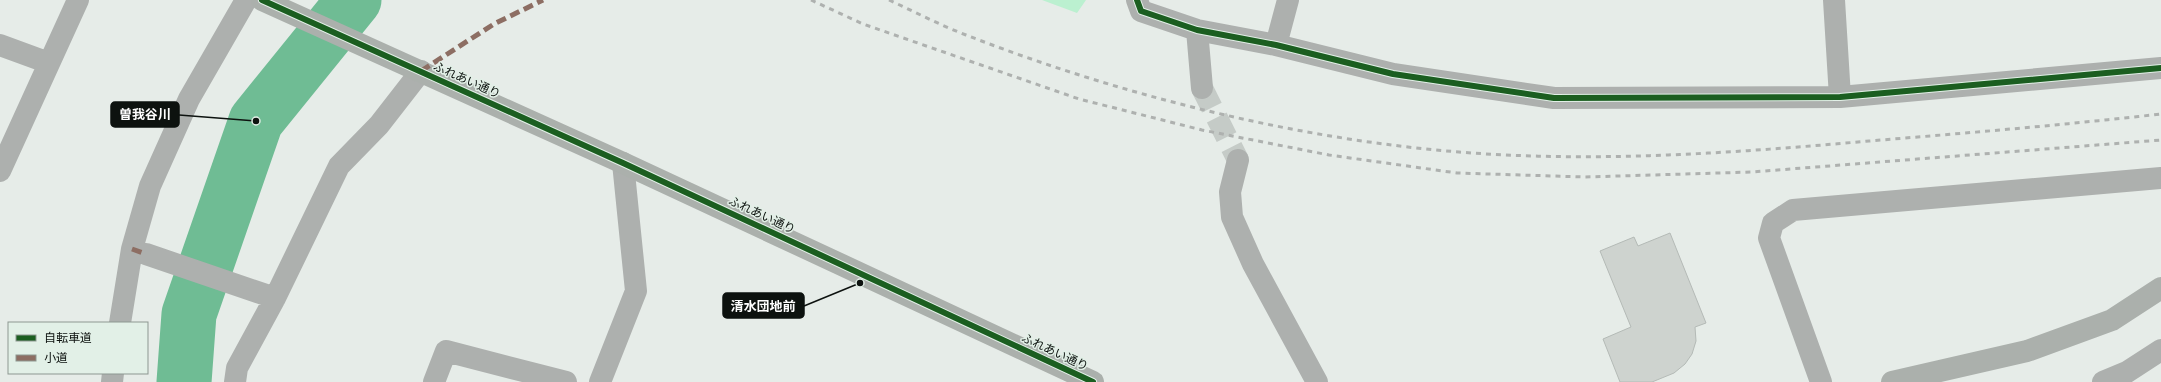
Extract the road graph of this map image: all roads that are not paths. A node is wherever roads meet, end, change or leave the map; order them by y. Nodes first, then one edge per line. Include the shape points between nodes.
1 (78, 0) edge
2 (246, 0) edge
3 (262, 0) edge
4 (1137, 0) edge
5 (1288, 0) edge
6 (1834, 0) edge
7 (1197, 30) junction
8 (0, 45) edge
9 (1276, 45) junction
10 (49, 63) junction
11 (2161, 68) edge
12 (421, 71) junction
13 (1202, 88) tunnel mouth
14 (1840, 97) junction
15 (1238, 160) tunnel mouth
16 (623, 163) junction
17 (0, 171) edge
18 (2161, 178) edge
19 (146, 254) dead end
20 (2161, 288) edge
21 (275, 298) junction
22 (120, 322) edge
23 (2161, 350) edge
24 (235, 382) edge
25 (434, 382) edge
26 (566, 382) edge
27 (600, 382) edge
28 (1093, 382) edge
29 (1317, 382) edge
30 (1821, 382) edge
31 (1892, 382) edge
32 (2103, 382) edge

1 - 10 street
2 - 22 street via 189,100 150,186 132,249
3 - 12 street, ふれあい通り
4 - 7 street via 1141,11
5 - 9 street
6 - 14 street
7 - 9 street
7 - 13 street
8 - 10 street
9 - 14 street via 1393,74 1554,98
10 - 17 street
11 - 14 street
12 - 16 street, ふれあい通り
12 - 21 street via 379,126 339,166
15 - 29 street via 1230,192 1232,217 1253,264
16 - 27 street via 636,291
16 - 28 street, ふれあい通り
18 - 30 street via 1793,210 1773,223 1769,238
19 - 21 street
20 - 31 street via 2112,320 2026,351
21 - 24 street via 237,368
23 - 32 street via 2127,372
25 - 26 street via 446,351

